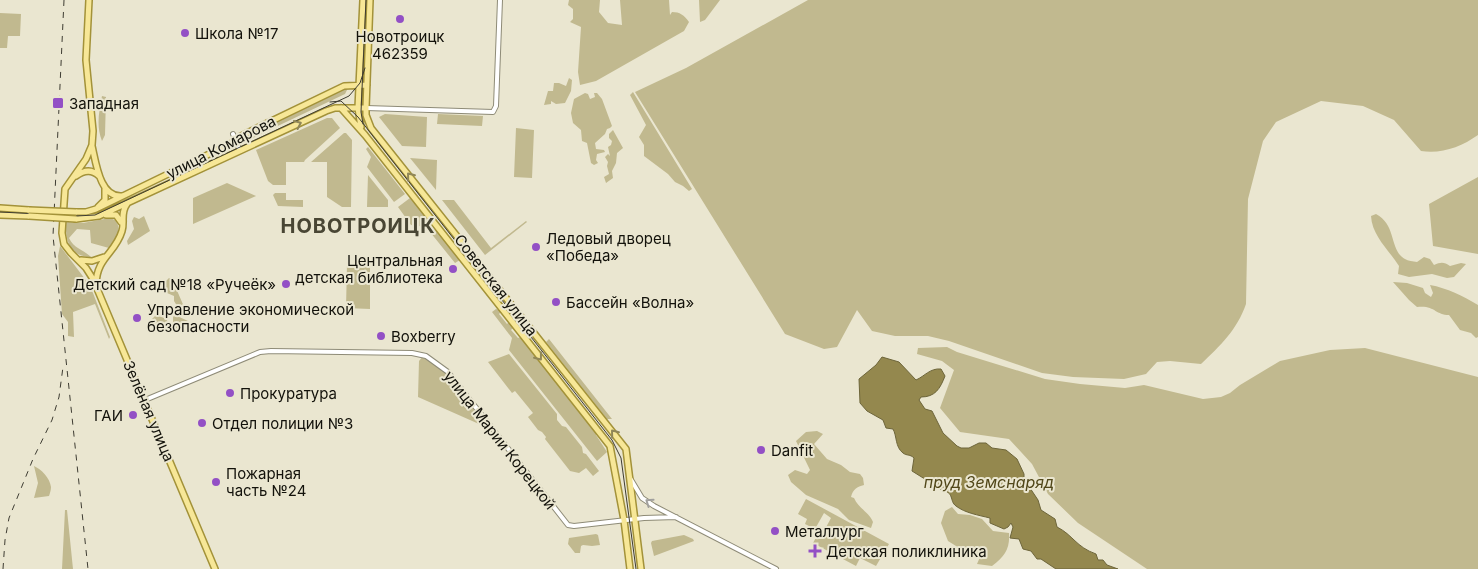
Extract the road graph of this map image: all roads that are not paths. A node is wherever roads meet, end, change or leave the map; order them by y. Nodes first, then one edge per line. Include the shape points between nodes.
1 (89, 0) edge
2 (363, 0) edge
3 (370, 0) edge
4 (500, 0) edge
5 (359, 85) junction
6 (367, 85) junction
7 (341, 108) junction
8 (358, 108) junction
9 (366, 108) junction
10 (233, 134) dead end
11 (364, 135) junction
12 (236, 141) junction
13 (92, 145) junction
14 (240, 151) junction
15 (101, 178) junction
16 (68, 183) junction
17 (105, 187) junction
18 (125, 196) junction
19 (127, 204) junction
20 (0, 208) edge
21 (96, 209) junction
22 (0, 215) edge
23 (99, 216) junction
24 (122, 230) junction
25 (105, 256) junction
26 (76, 258) junction
27 (96, 286) junction
28 (145, 400) junction
29 (630, 478) junction
30 (676, 517) junction
31 (634, 519) junction
32 (624, 520) junction
33 (215, 569) edge
34 (630, 569) edge
35 (640, 569) edge
36 (776, 569) edge

1 - 13 main road via 86,60
2 - 5 main road, Советская улица
3 - 6 main road, Советская улица
4 - 9 street via 494,111
5 - 6 main road, улица Комарова
5 - 8 main road, Советская улица
5 - 12 main road, улица Комарова via 344,86
6 - 9 main road, Советская улица
7 - 8 main road
7 - 11 main road, Советская улица
14 -> 7 main road, улица Комарова
8 - 9 main road
8 - 11 main road, Советская улица
29 -> 9 main road, Советская улица via 628,455 622,443 371,128
10 - 12 street
11 -> 32 main road, Советская улица via 610,446
12 - 14 street
12 - 18 main road, улица Комарова
13 - 15 main road
13 - 16 main road
14 - 19 main road, улица Комарова
15 - 16 main road via 96,173 85,171
15 - 17 main road
16 - 26 main road, Зелёная улица via 64,194 62,233 64,244
17 - 18 main road via 112,195
17 - 21 main road via 105,200
18 - 21 main road, улица Комарова
19 - 23 main road, улица Комарова
19 - 24 main road via 123,210
20 - 21 main road, улица Комарова, bridge via 76,212
22 - 23 main road, улица Комарова, bridge via 76,219
23 - 24 main road via 116,215
24 - 25 main road
25 - 26 main road via 88,262
25 - 27 main road via 97,271
26 - 27 main road, Зелёная улица via 88,270
27 - 28 main road, Зелёная улица
28 - 32 street, улица Марии Корецкой via 260,352 420,354 448,372 568,525
28 - 33 main road, Зелёная улица
30 -> 29 street via 642,498
29 - 31 main road, Советская улица
30 - 31 street
30 - 36 street
31 - 32 street
31 - 35 main road, Советская улица
32 - 34 main road, Советская улица

